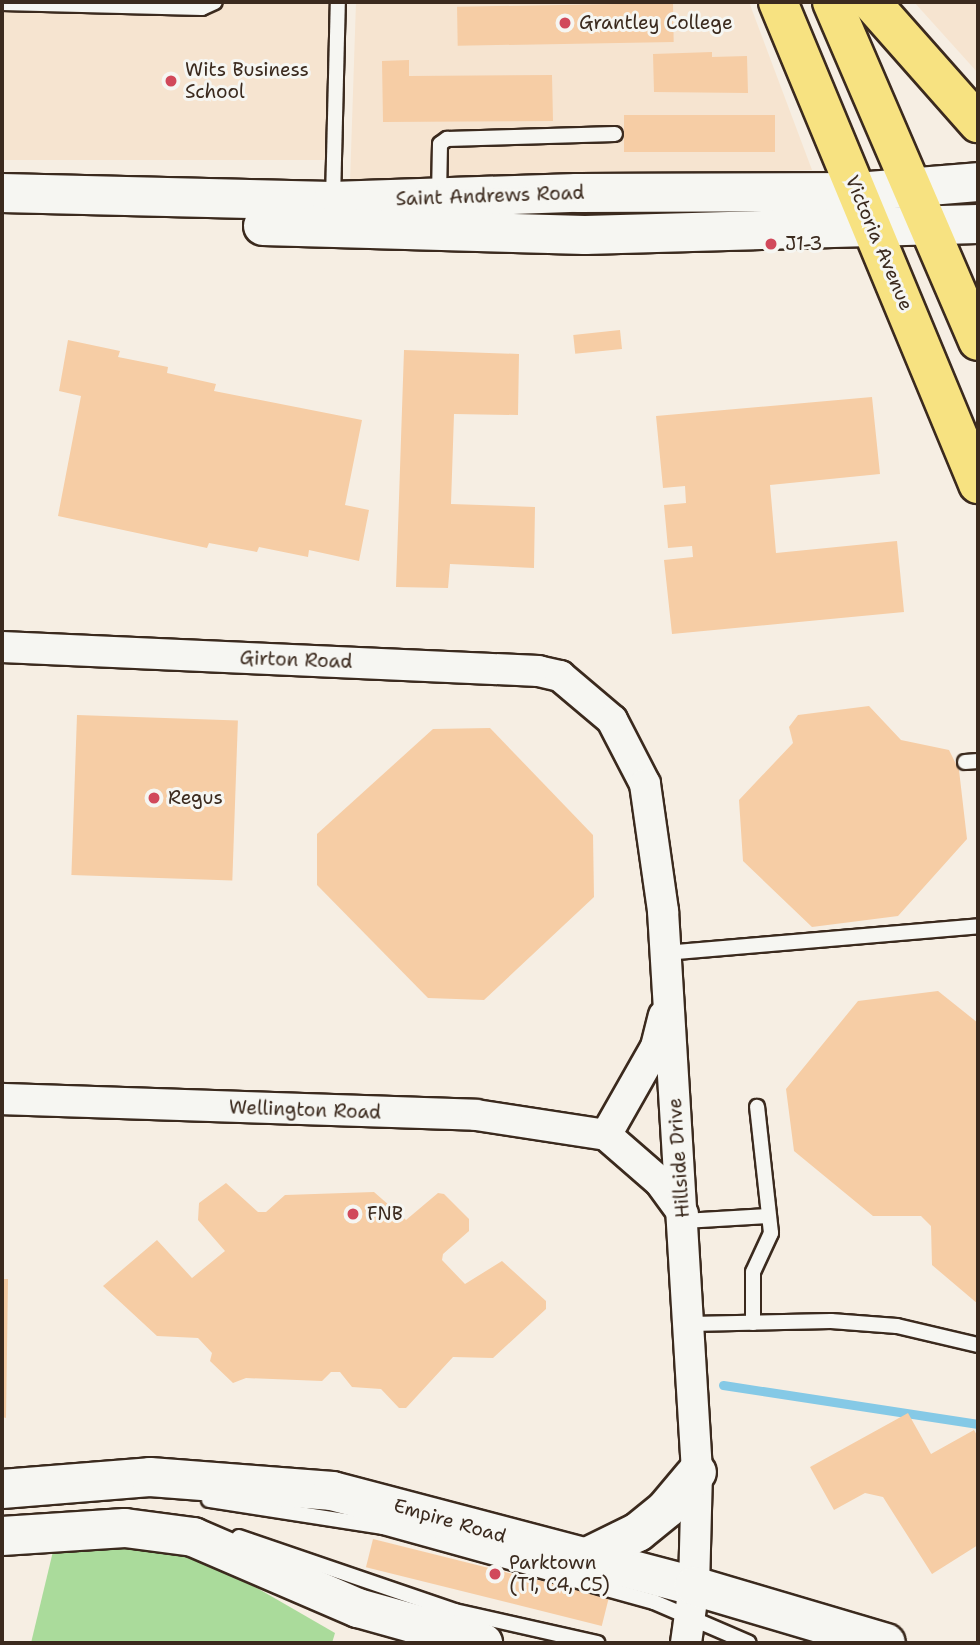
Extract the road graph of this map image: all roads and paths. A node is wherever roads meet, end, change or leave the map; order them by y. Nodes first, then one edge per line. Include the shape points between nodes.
1 (215, 2) edge
2 (338, 2) edge
3 (778, 2) edge
4 (832, 2) edge
5 (871, 2) edge
6 (2, 3) edge
7 (54, 4) edge
8 (133, 5) edge
9 (978, 123) edge
10 (615, 135) dead end
11 (978, 182) edge
12 (913, 186) junction
13 (857, 192) junction
14 (2, 193) edge
15 (439, 198) junction
16 (334, 215) junction
17 (2, 217) edge
18 (978, 224) edge
19 (930, 227) junction
20 (873, 230) junction
21 (978, 341) edge
22 (978, 484) edge
23 (2, 647) edge
24 (584, 692) joint
25 (978, 926) edge
26 (667, 967) junction
27 (2, 1099) edge
28 (757, 1107) dead end
29 (606, 1135) junction
30 (768, 1216) junction
31 (683, 1218) junction
32 (753, 1323) junction
33 (690, 1324) junction
34 (978, 1345) edge
35 (697, 1472) junction
36 (2, 1489) edge
37 (136, 1495) dead end
38 (190, 1498) dead end
39 (2, 1504) edge
40 (168, 1517) dead end
41 (2, 1521) edge
42 (15, 1527) edge
43 (585, 1558) junction
44 (690, 1615) edge
45 (483, 1643) edge
46 (597, 1643) edge
47 (749, 1643) edge
48 (886, 1643) edge

1 - 8 lane via 202,8
2 - 16 lane
3 - 13 main road, Victoria Avenue
4 - 12 main road
5 - 9 main road
6 - 7 lane
7 - 8 lane
10 - 15 lane via 447,139 440,145
11 - 12 main road, Saint Andrews Road
12 - 13 main road, Saint Andrews Road
12 - 19 main road
13 - 15 main road, Saint Andrews Road
13 - 20 main road, Victoria Avenue
14 - 16 main road, Saint Andrews Road
15 - 16 main road, Saint Andrews Road
16 - 17 main road, Saint Andrews Road
16 - 20 main road, Saint Andrews Road via 585,234
18 - 19 main road, Saint Andrews Road
19 - 20 main road, Saint Andrews Road
19 - 21 main road
20 - 22 main road, Victoria Avenue
23 - 24 street, Girton Road via 538,671 560,676
24 - 26 street, Hillside Drive via 612,720 645,784
25 - 26 lane
26 - 29 street via 656,1047
26 - 31 street, Hillside Drive
27 - 29 street, Wellington Road via 476,1115
28 - 30 lane
29 - 31 street via 660,1182
30 - 31 lane
30 - 32 lane via 768,1244 752,1272
31 - 33 street, Hillside Drive
32 - 33 lane
32 - 34 lane via 897,1326
33 - 35 street, Hillside Drive
35 - 43 main road via 667,1509 638,1532
35 - 44 street, Hillside Drive
36 - 43 main road, Empire Road via 104,1478 273,1484 370,1498
37 - 39 lane
38 - 44 lane via 383,1527
40 - 46 lane via 219,1530 409,1598
41 - 42 lane
42 - 45 main road via 125,1528 193,1537 358,1608
43 - 44 main road, Empire Road
44 - 47 lane
44 - 48 main road, Empire Road

